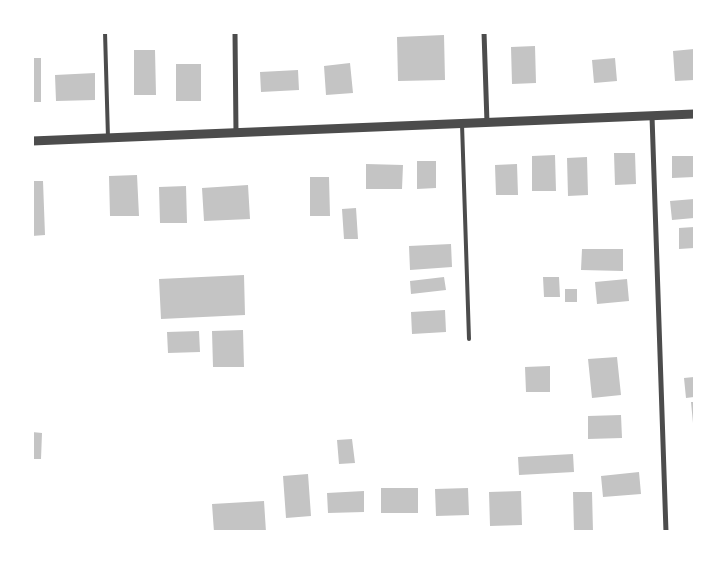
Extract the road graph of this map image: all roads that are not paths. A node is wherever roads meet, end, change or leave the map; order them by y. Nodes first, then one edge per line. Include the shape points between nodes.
1 (104, 32) edge
2 (235, 32) edge
3 (484, 32) edge
4 (694, 114) edge
5 (652, 116) junction
6 (487, 122) junction
7 (462, 124) junction
8 (236, 133) junction
9 (108, 138) junction
10 (32, 141) edge
11 (469, 338) dead end
12 (666, 532) edge

1 - 9 lane
2 - 8 street
3 - 6 street
4 - 5 street
5 - 6 street
5 - 12 street
6 - 7 street
7 - 8 street
7 - 11 lane
8 - 9 street
9 - 10 street

